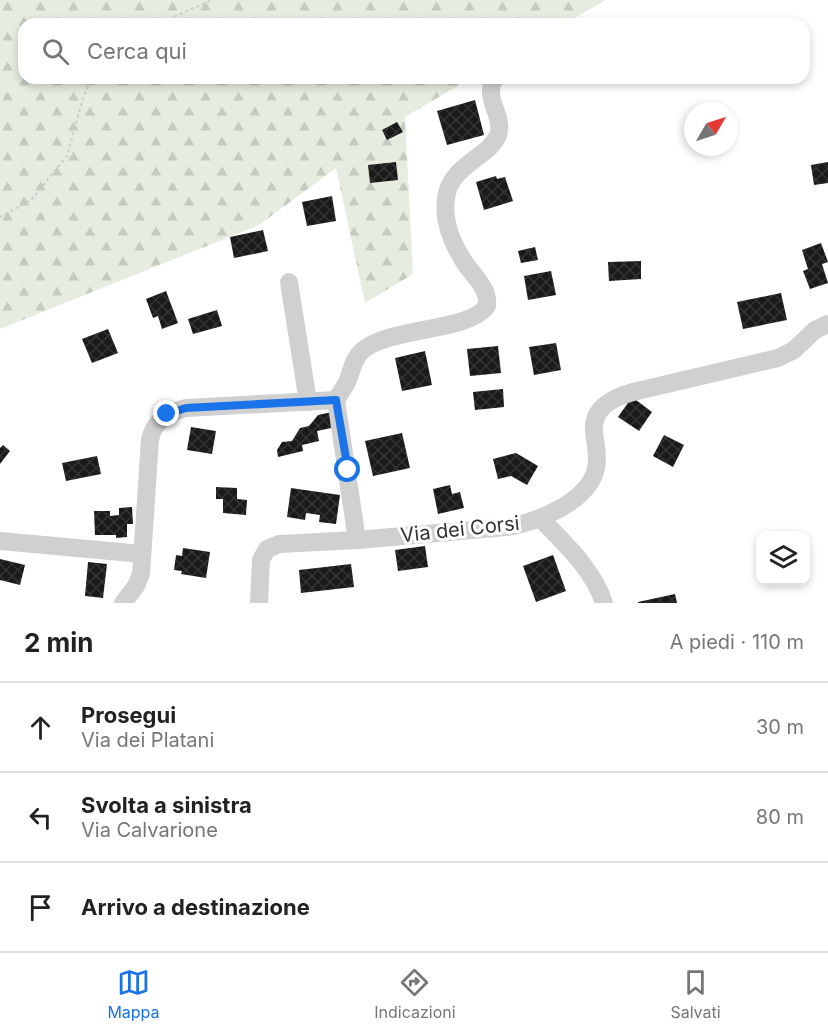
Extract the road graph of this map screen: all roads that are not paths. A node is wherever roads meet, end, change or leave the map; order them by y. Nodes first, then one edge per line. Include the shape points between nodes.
1 (492, 84) edge
2 (289, 282) dead end
3 (828, 324) edge
4 (336, 400) junction
5 (308, 402) junction
6 (540, 518) junction
7 (357, 540) junction
8 (0, 541) edge
9 (142, 554) junction
10 (123, 603) edge
11 (259, 603) edge
12 (604, 603) edge

1 - 4 street via 490,96 498,134 451,181 446,210 454,243 484,290 487,306 480,314 461,321 371,345 356,358
2 - 5 street
3 - 6 street, Via dei Corsi via 778,358 612,399 595,420 597,462 592,479 578,496
4 - 5 street
4 - 7 street
5 - 9 street via 186,408 161,419 150,440
6 - 7 street, Via dei Corsi via 507,527
6 - 12 street via 583,565
7 - 11 street, Via dei Corsi via 283,543 267,549 261,560
8 - 9 street
9 - 10 street via 139,581

